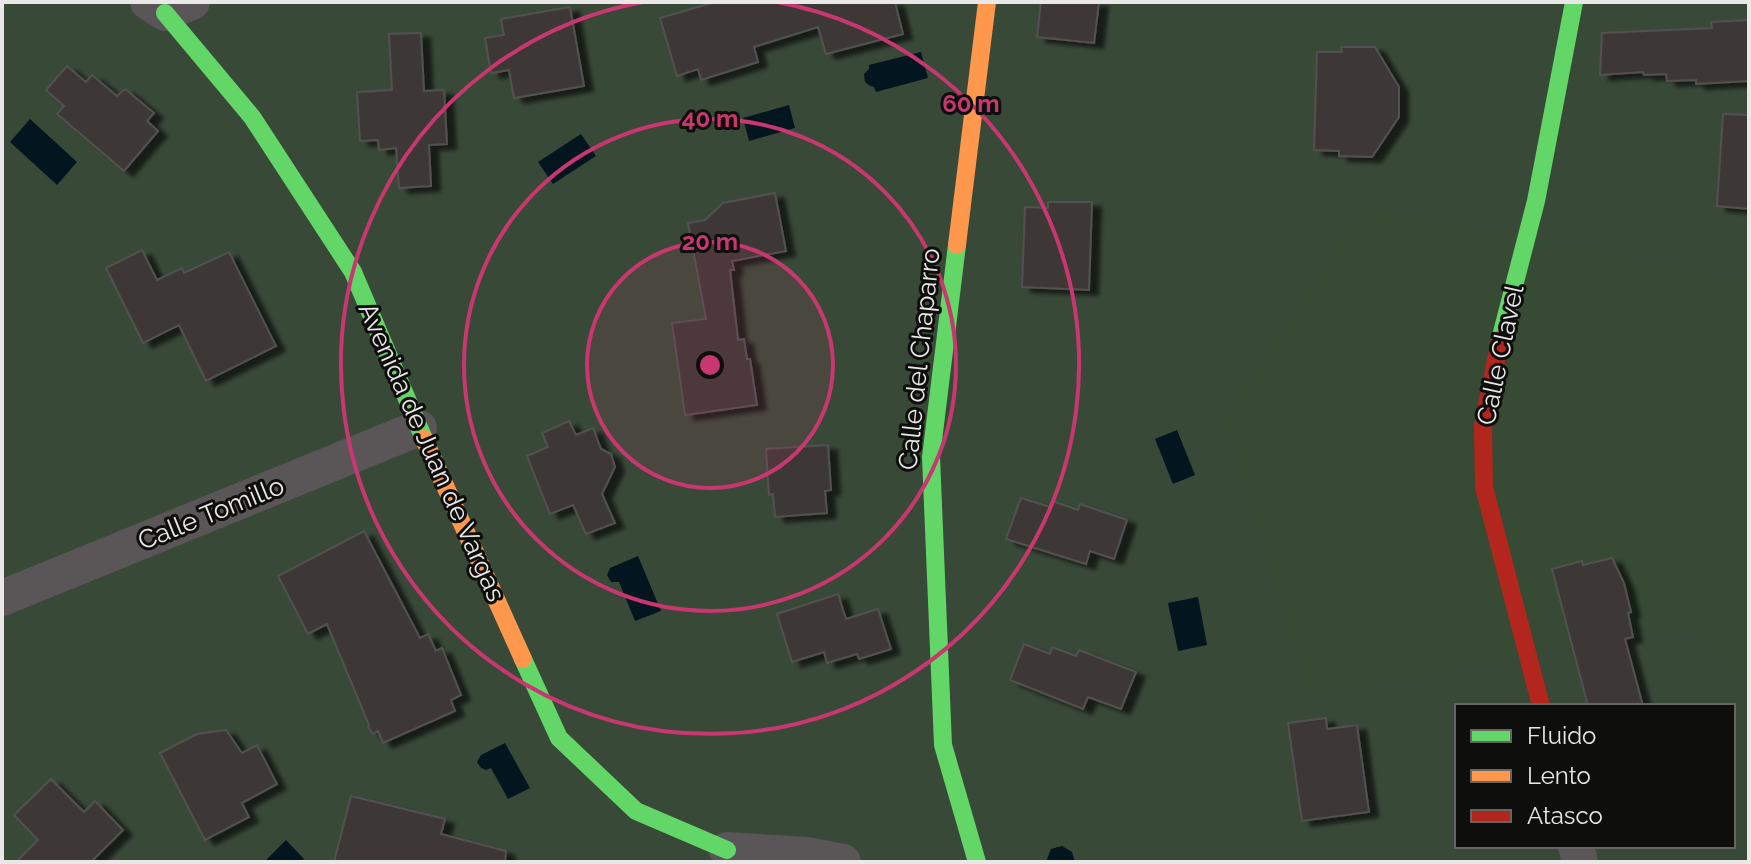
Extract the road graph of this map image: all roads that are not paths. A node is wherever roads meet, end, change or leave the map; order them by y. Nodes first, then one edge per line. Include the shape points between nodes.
1 (987, 2) edge
2 (1574, 2) edge
3 (169, 6) edge
4 (419, 428) junction
5 (2, 598) edge
6 (1540, 704) edge
7 (727, 850) junction
8 (764, 862) edge
9 (843, 862) edge
10 (977, 862) edge

1 - 10 street, Calle del Chaparro via 931,457 943,745
2 - 6 street, Calle Clavel via 1536,201 1483,426 1484,487
3 - 4 street, Avenida de Juan de Vargas via 252,117 353,272
4 - 5 street, Calle Tomillo
4 - 7 street, Avenida de Juan de Vargas via 559,738 636,811
7 - 8 street, Avenida de Juan de Vargas
7 - 9 street, Avenida de Juan de Vargas

